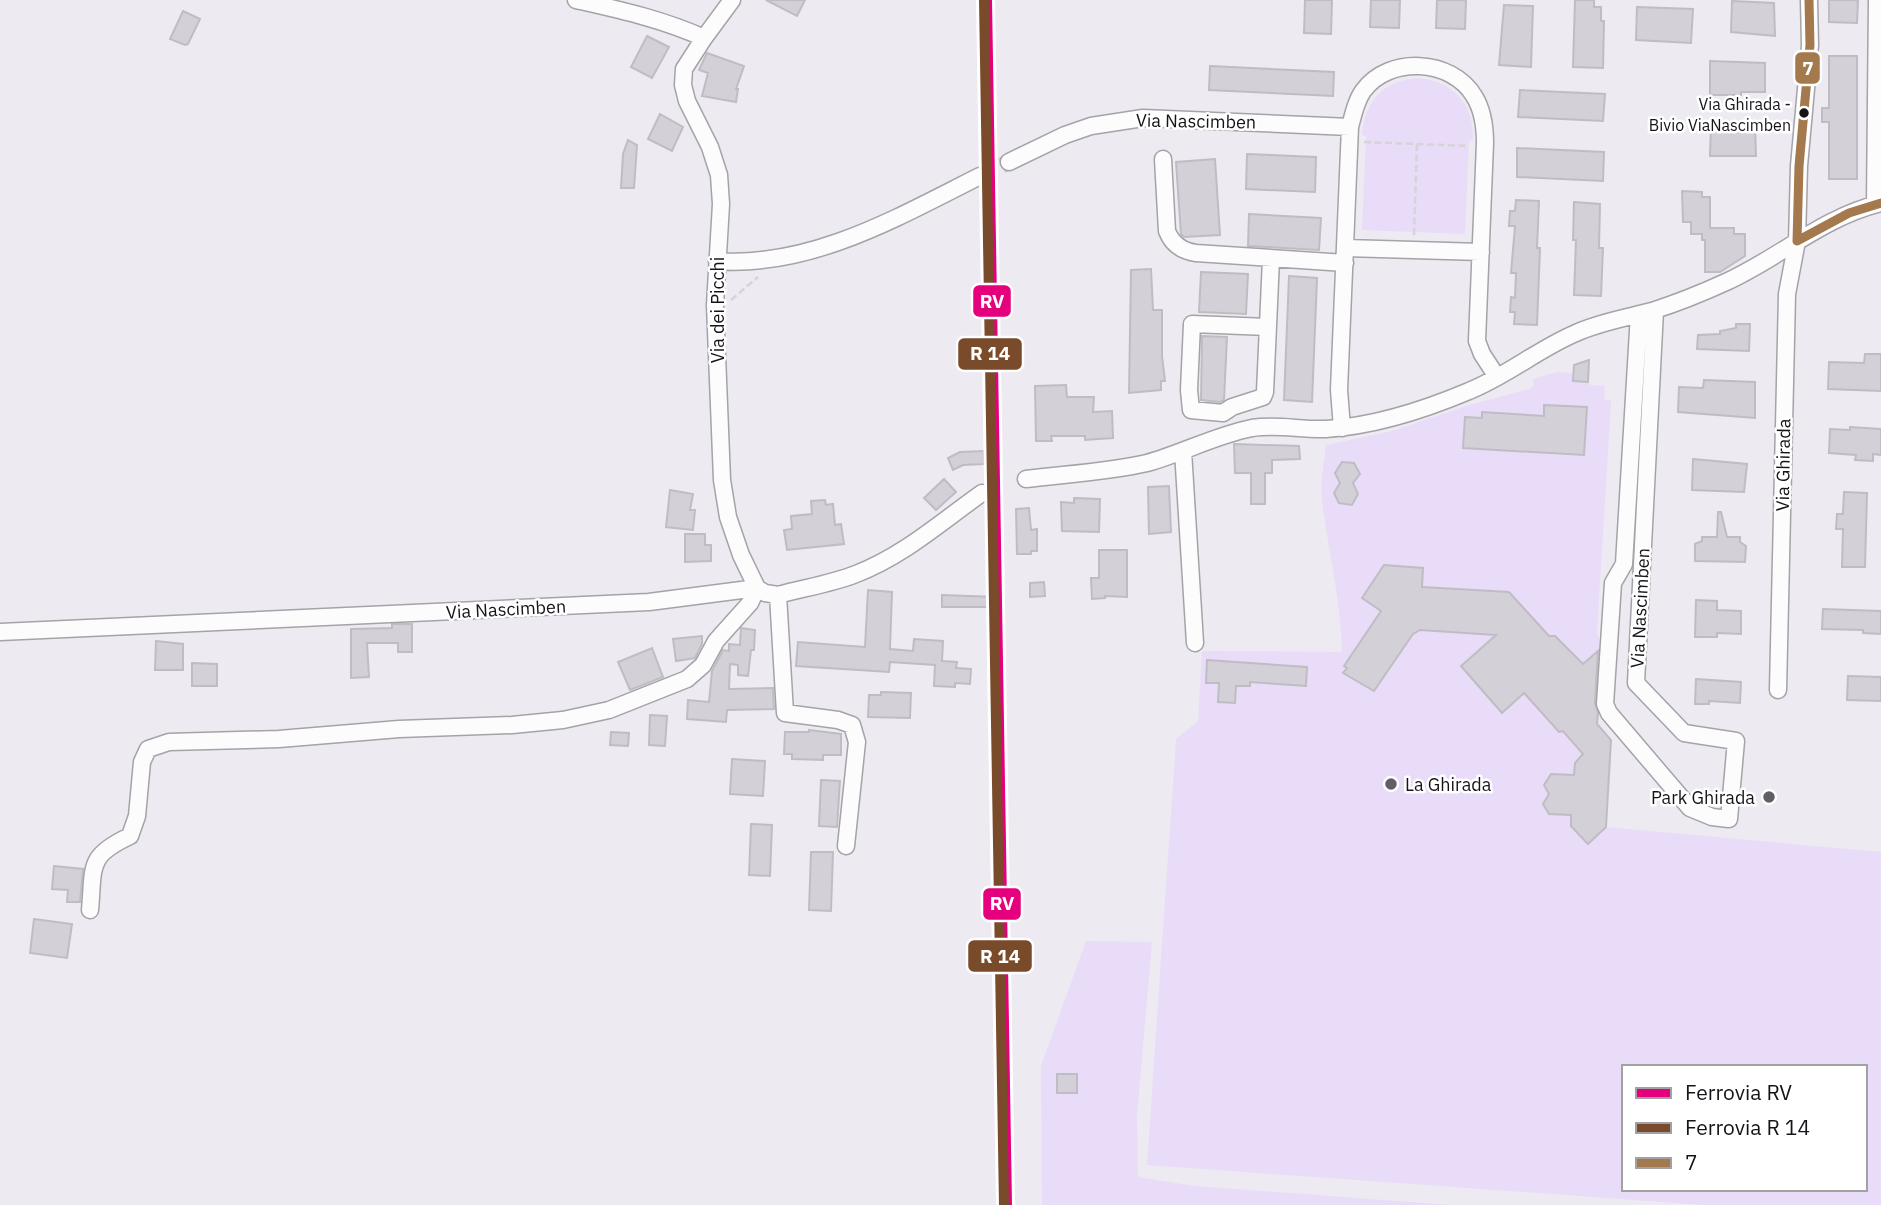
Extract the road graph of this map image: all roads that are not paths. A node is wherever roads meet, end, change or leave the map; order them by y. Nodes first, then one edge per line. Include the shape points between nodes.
1 (576, 0) edge
2 (732, 0) edge
3 (1809, 0) edge
4 (1877, 0) edge
5 (704, 38) junction
6 (1350, 127) junction
7 (1163, 159) dead end
8 (1009, 162) tunnel mouth
9 (980, 176) tunnel mouth
10 (1878, 204) edge
11 (1797, 241) junction
12 (1481, 252) junction
13 (1345, 255) junction
14 (1271, 259) junction
15 (717, 261) junction
16 (1647, 312) junction
17 (1268, 327) junction
18 (1497, 377) junction
19 (1342, 428) junction
20 (1183, 451) junction
21 (1026, 479) dead end
22 (982, 494) dead end
23 (757, 588) junction
24 (778, 595) junction
25 (0, 632) edge
26 (1195, 643) dead end
27 (1777, 690) dead end
28 (846, 846) dead end
29 (90, 909) dead end

1 - 5 street via 638,14
2 - 5 street, Via dei Picchi
3 - 11 street, Via Ghirada
4 - 10 street
5 - 15 street, Via dei Picchi via 684,69 683,85 719,175
6 - 8 street, Via Nascimben via 1143,118 1091,126
6 - 12 street via 1363,91 1396,69 1435,67 1463,82 1474,95 1485,127
6 - 13 street
7 - 14 street via 1166,223 1176,245 1196,253
9 - 15 street via 829,245 768,261
10 - 11 street via 1849,213
11 - 16 street via 1728,281
11 - 27 street, Via Ghirada via 1787,294
12 - 13 street
12 - 18 street via 1477,341
13 - 14 street
13 - 19 street via 1339,398
14 - 17 street
15 - 23 street, Via dei Picchi via 715,350 722,480 727,517
16 - 16 street, Via Nascimben via 1636,683 1684,733 1736,741 1729,819 1690,808 1605,704 1613,583 1624,564
16 - 18 street via 1579,331
17 - 17 street via 1192,324 1191,410 1223,413 1263,397
18 - 19 street via 1404,414
19 - 20 street via 1253,428
20 - 21 street via 1126,467
20 - 26 street
22 - 24 street via 887,560 855,575
23 - 24 street, Via Nascimben
23 - 25 street, Via Nascimben via 649,603
23 - 29 street via 703,665 687,680 609,710 512,725 169,742 148,749 130,836 107,847 94,860
24 - 28 street via 785,713 852,725 856,742

